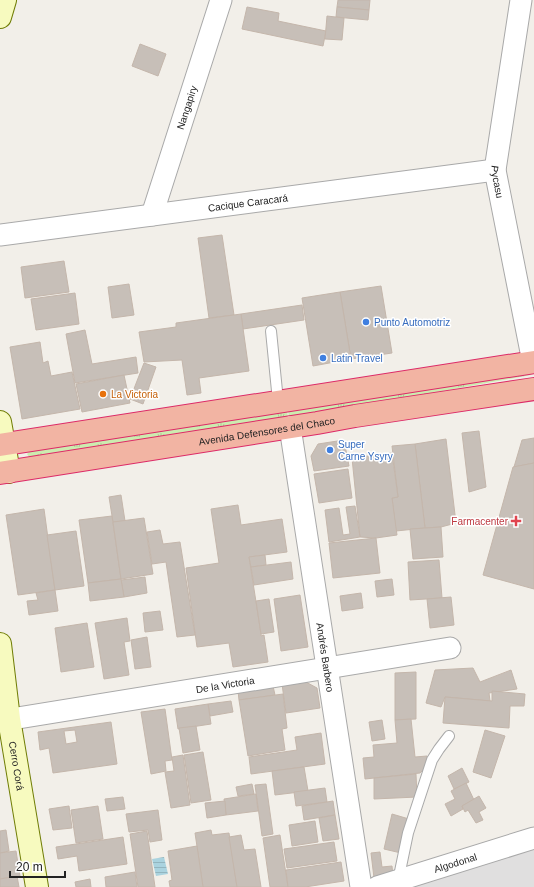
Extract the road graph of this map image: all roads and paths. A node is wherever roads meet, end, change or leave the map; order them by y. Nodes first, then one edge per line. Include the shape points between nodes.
1 (5, 0) edge
2 (221, 0) edge
3 (521, 0) edge
4 (0, 17) edge
5 (495, 170) junction
6 (152, 216) junction
7 (0, 235) edge
8 (271, 331) dead end
9 (534, 368) edge
10 (534, 389) edge
11 (278, 402) junction
12 (355, 416) junction
13 (0, 422) edge
14 (290, 427) junction
15 (2, 445) edge
16 (5, 473) edge
17 (0, 644) edge
18 (450, 648) dead end
19 (328, 668) junction
20 (5, 720) edge
21 (449, 736) dead end
22 (534, 838) edge
23 (398, 881) junction
24 (36, 887) edge
25 (361, 887) edge
26 (377, 887) edge

1 - 4 main road
2 - 6 street, Nangapiry
3 - 5 street, Pycasu
5 - 6 street, Cacique Caracará
5 - 9 street, Pycasu
6 - 7 street, Cacique Caracará
8 - 11 lane
9 - 11 highway
9 - 12 highway via 385,402
10 - 12 highway, Avenida Defensores del Chaco
11 - 15 highway
12 - 14 highway, Avenida Defensores del Chaco
13 - 15 main road
14 - 16 highway, Avenida Defensores del Chaco
14 - 19 street, Andrés Barbero
15 - 16 main road
17 - 20 main road, Cerro Corá
18 - 19 street, De la Victoria
19 - 20 street, De la Victoria
19 - 25 street, Andrés Barbero
20 - 24 main road, Cerro Corá
21 - 23 lane via 432,760 408,833
22 - 23 street, Algodonal
23 - 26 street, Algodonal

